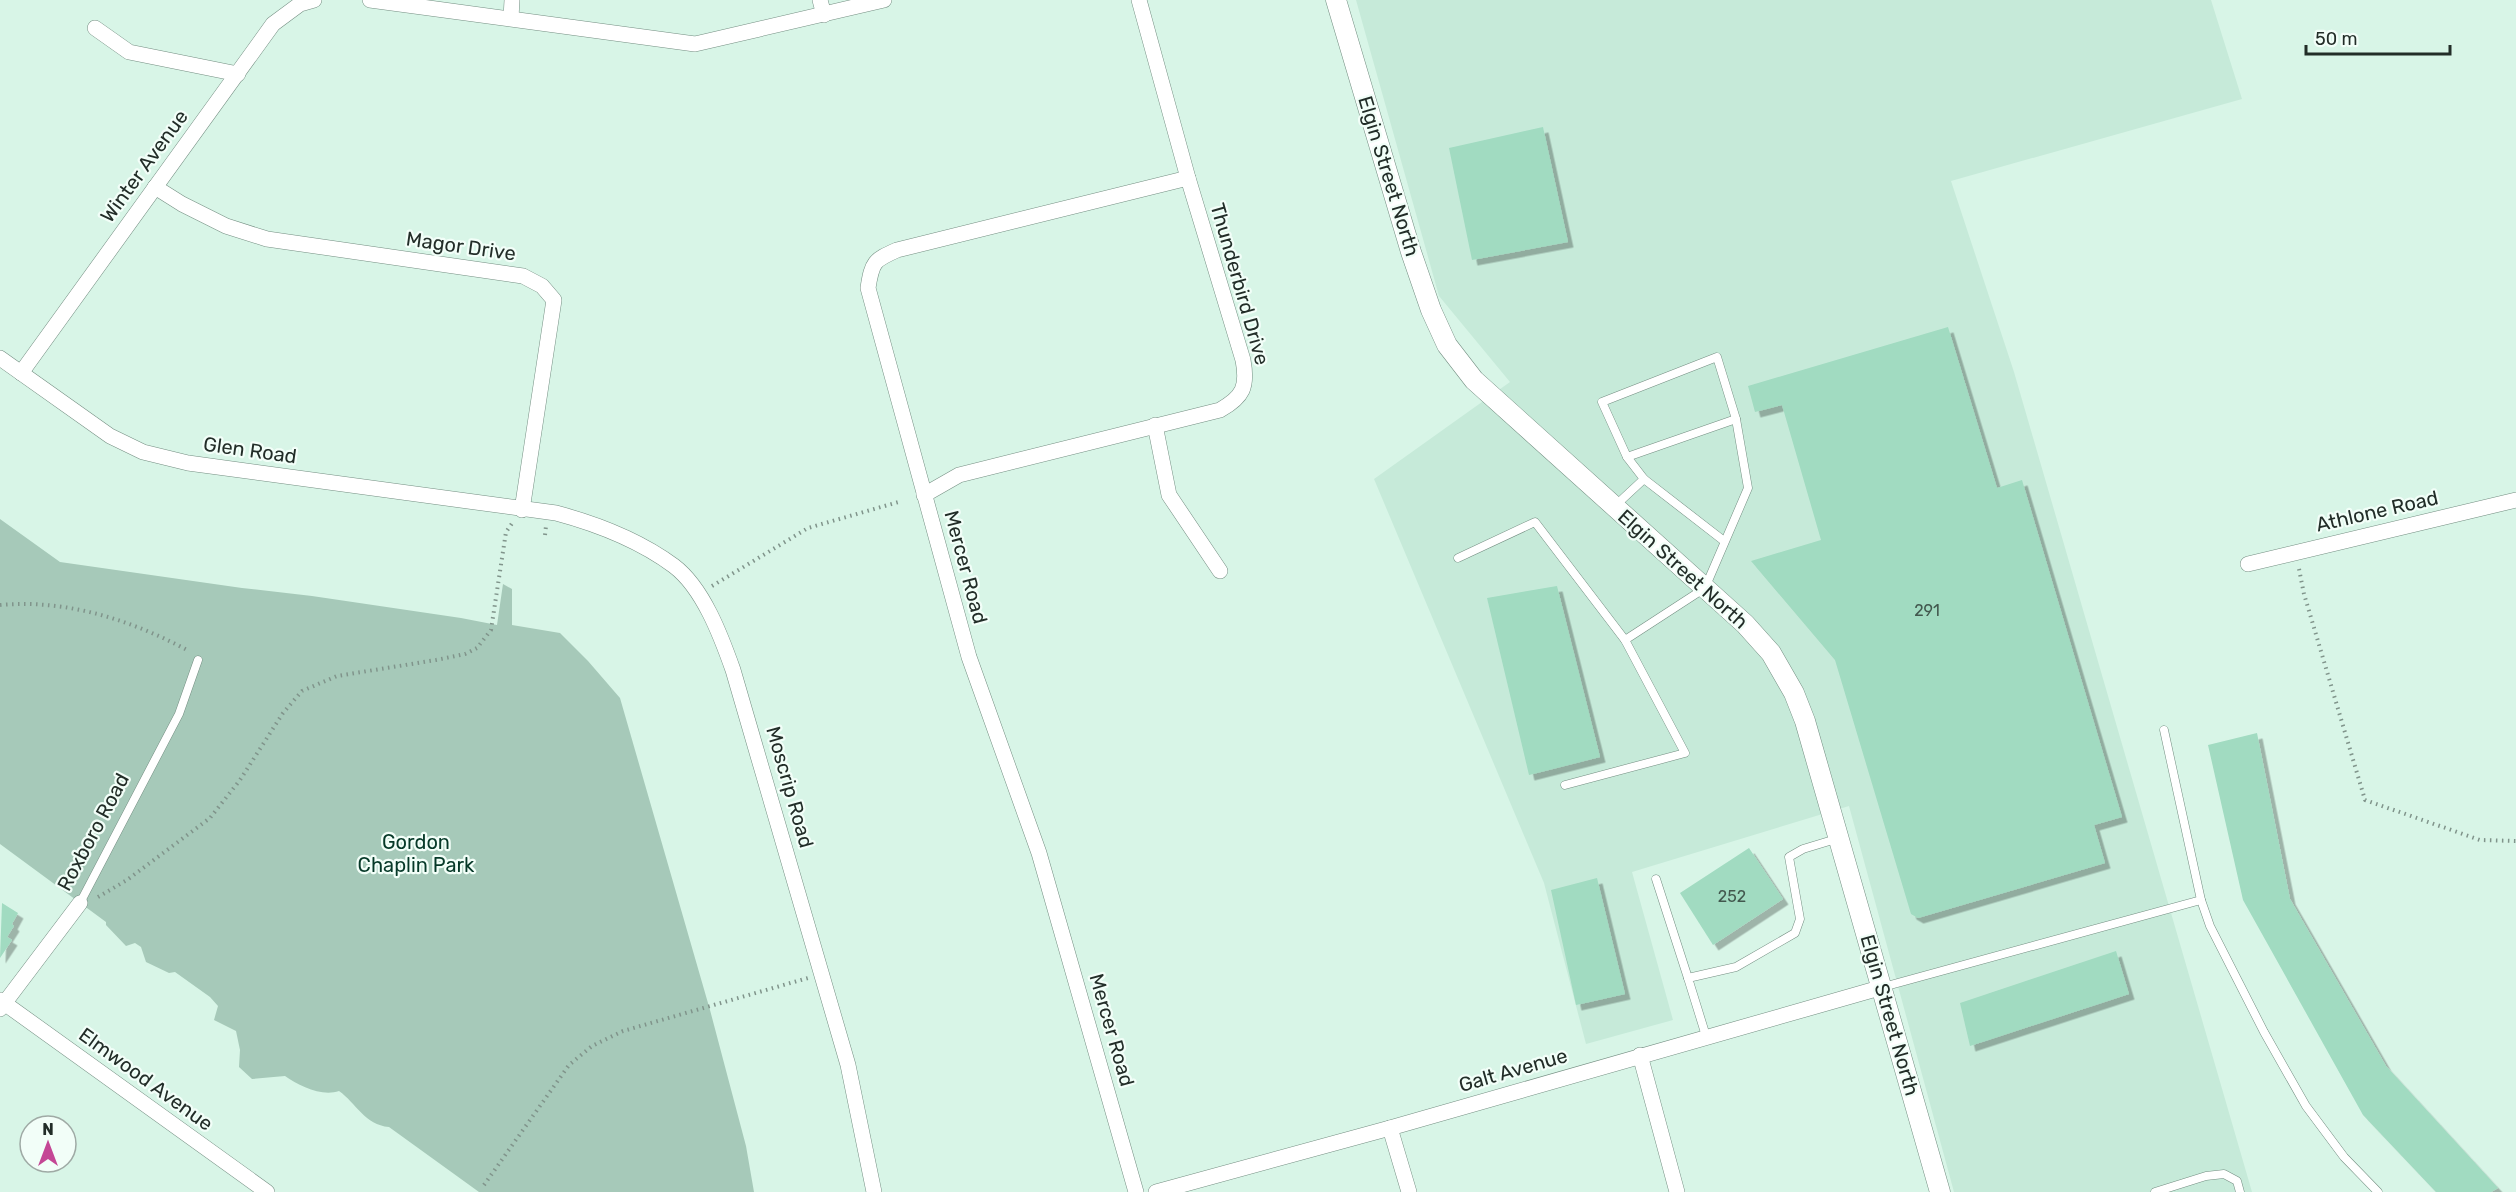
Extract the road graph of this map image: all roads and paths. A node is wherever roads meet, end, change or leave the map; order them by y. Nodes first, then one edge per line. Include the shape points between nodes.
1 (314, 0) edge
2 (370, 0) edge
3 (512, 0) edge
4 (820, 0) edge
5 (884, 0) edge
6 (1139, 0) edge
7 (1336, 0) edge
8 (824, 15) junction
9 (511, 18) junction
10 (95, 28) dead end
11 (238, 74) junction
12 (1188, 178) junction
13 (155, 187) junction
14 (0, 358) edge
15 (21, 373) junction
16 (1736, 419) junction
17 (1155, 425) junction
18 (1627, 456) junction
19 (1644, 479) junction
20 (924, 495) junction
21 (2516, 500) edge
22 (902, 501) dead end
23 (1615, 506) junction
24 (522, 510) junction
25 (1724, 541) junction
26 (2296, 552) junction
27 (1458, 558) dead end
28 (2248, 564) dead end
29 (1220, 571) dead end
30 (1705, 588) junction
31 (698, 594) junction
32 (0, 605) edge
33 (1625, 640) junction
34 (198, 660) joint
35 (2164, 730) dead end
36 (1565, 784) dead end
37 (1839, 838) junction
38 (2516, 841) edge
39 (1656, 879) dead end
40 (97, 897) dead end
41 (2201, 900) junction
42 (80, 903) joint
43 (822, 974) junction
44 (1688, 978) junction
45 (1882, 987) junction
46 (1, 1004) edge
47 (1706, 1036) junction
48 (1640, 1055) junction
49 (1390, 1128) junction
50 (484, 1185) dead end
51 (267, 1192) edge
52 (874, 1192) edge
53 (1136, 1192) edge
54 (1156, 1192) edge
55 (1409, 1192) edge
56 (1677, 1192) edge
57 (1940, 1192) edge
58 (2155, 1192) edge
59 (2240, 1192) edge
60 (2378, 1192) edge

1 - 11 street, Winter Avenue via 300,4 273,24
2 - 9 street
3 - 9 street
4 - 8 street
5 - 8 street
6 - 12 street, Thunderbird Drive
7 - 23 street, Elgin Street North via 1411,252 1447,345 1474,380
8 - 9 street via 694,44
10 - 11 street via 129,52
11 - 13 street, Winter Avenue
12 - 17 street, Thunderbird Drive via 1243,360 1244,386 1236,401 1220,410
12 - 20 street, Mercer Road via 878,258 868,288
13 - 15 street, Winter Avenue
13 - 24 street, Magor Drive via 225,226 267,239 523,276 542,286 554,300
14 - 15 street, Glen Road
15 - 24 street, Glen Road via 110,436 143,452 188,463
16 - 18 lane
16 - 18 lane via 1717,357 1602,402
16 - 25 lane via 1748,489
17 - 20 street, Thunderbird Drive via 958,475
17 - 29 street via 1169,495
18 - 19 lane
19 - 23 lane
19 - 25 lane
20 - 53 street, Mercer Road via 969,657 1039,853
21 - 26 street, Athlone Road
22 - 31 path via 808,528
23 - 30 street, Elgin Street North
24 - 31 street, Moscrip Road via 555,513 611,530 675,567
24 - 40 path via 506,532 491,630 477,648 436,660 337,676 302,691 210,818 127,880
25 - 30 lane
26 - 28 street, Athlone Road
26 - 38 path via 2304,594 2365,800 2480,840
27 - 33 lane via 1535,522
30 - 33 lane
30 - 37 street, Elgin Street North via 1771,653 1794,693
31 - 43 street, Moscrip Road via 734,670
32 - 34 path via 46,604 96,614 174,643
33 - 36 lane via 1686,753
34 - 42 lane, Roxboro Road via 179,714
35 - 41 lane
37 - 44 lane via 1789,857 1800,920 1795,933 1736,968
37 - 45 street, Elgin Street North
39 - 44 lane
41 - 45 lane
41 - 60 lane via 2210,926 2264,1032 2306,1106 2344,1157
42 - 46 street, Roxboro Road
43 - 50 path via 623,1031 592,1046 569,1065
43 - 52 street, Moscrip Road via 855,1094
44 - 47 lane
45 - 47 street, Galt Avenue
45 - 57 street, Elgin Street North
46 - 51 street, Elmwood Avenue
47 - 48 street, Galt Avenue
48 - 49 street, Galt Avenue
48 - 56 street
49 - 54 street, Galt Avenue
49 - 55 street
58 - 59 lane via 2224,1174 2237,1181

